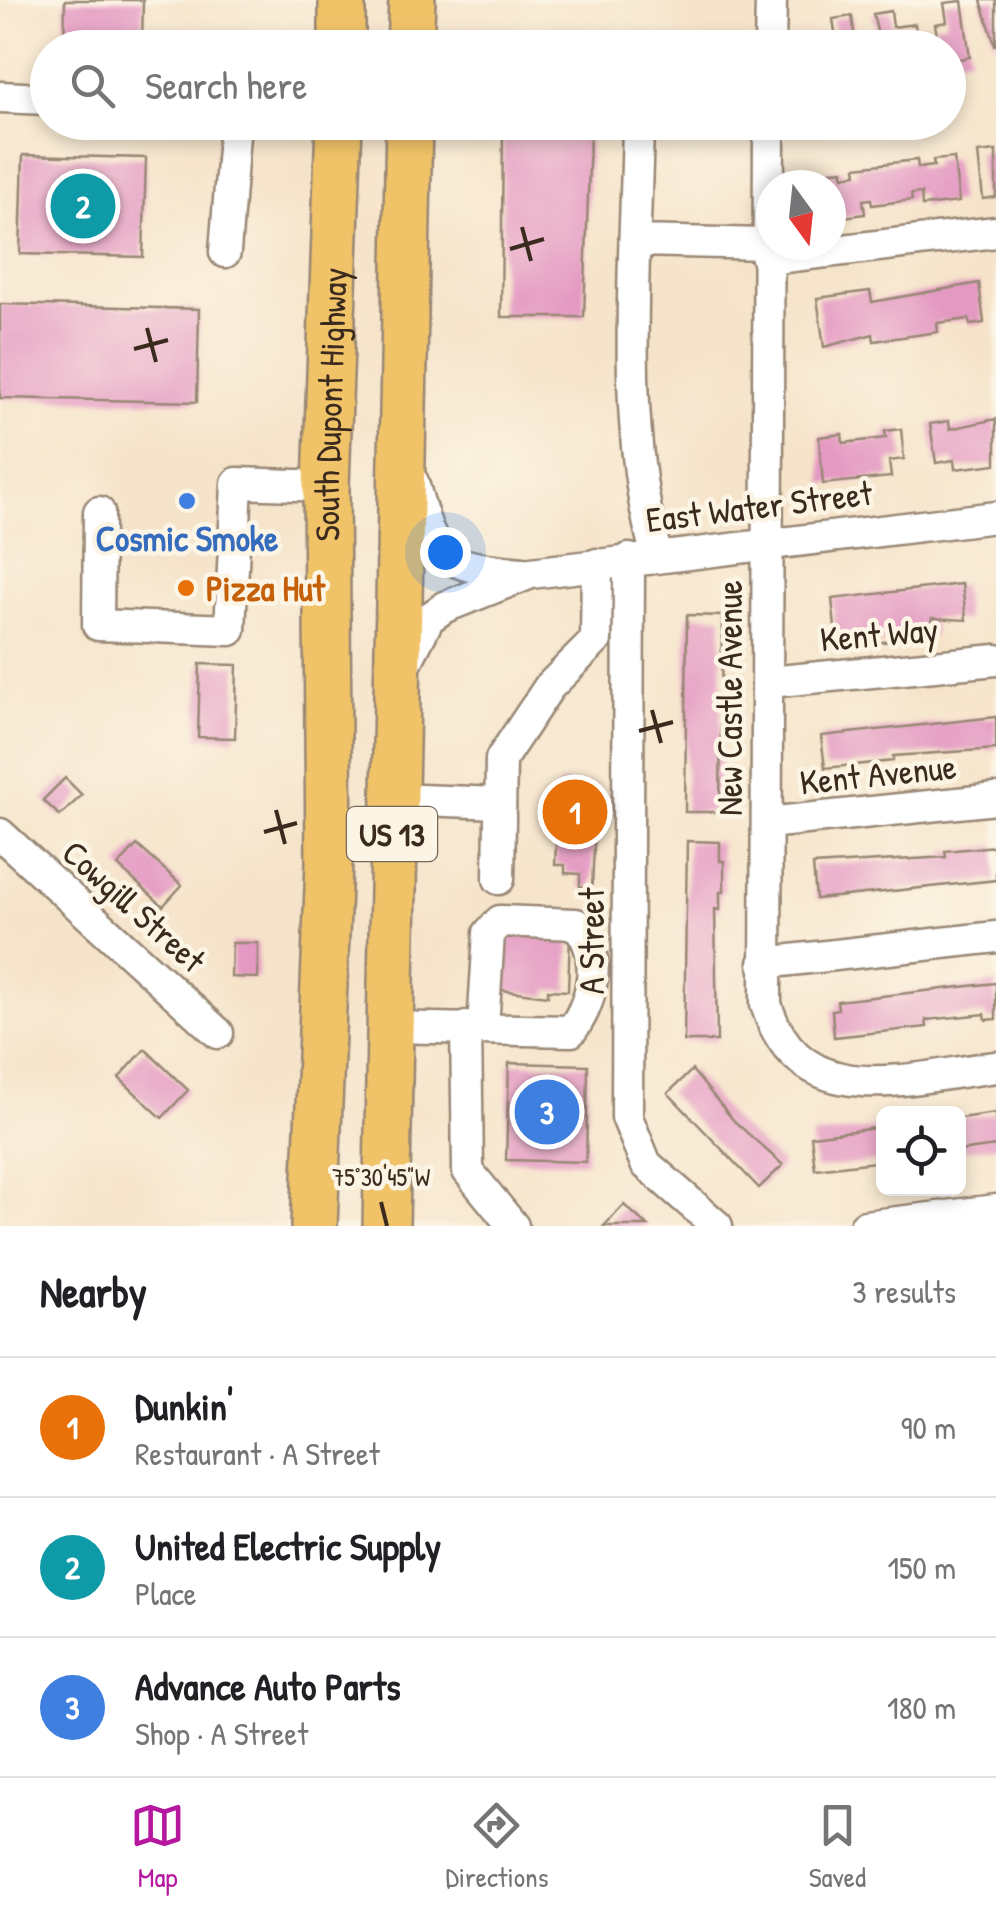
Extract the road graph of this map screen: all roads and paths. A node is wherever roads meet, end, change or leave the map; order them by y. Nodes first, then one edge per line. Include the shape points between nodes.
1 (342, 0) edge
2 (412, 0) edge
3 (771, 0) edge
4 (342, 30) edge
5 (411, 30) edge
6 (770, 30) edge
7 (0, 98) edge
8 (30, 99) edge
9 (234, 140) edge
10 (338, 140) edge
11 (409, 140) edge
12 (638, 140) edge
13 (769, 140) edge
14 (768, 170) edge
15 (996, 232) edge
16 (636, 241) junction
17 (846, 244) edge
18 (756, 250) edge
19 (225, 252) dead end
20 (767, 260) edge
21 (402, 442) junction
22 (326, 486) junction
23 (99, 512) dead end
24 (996, 517) edge
25 (766, 543) junction
26 (643, 558) junction
27 (597, 564) junction
28 (531, 573) junction
29 (996, 660) edge
30 (769, 682) junction
31 (396, 683) junction
32 (393, 799) junction
33 (996, 800) edge
34 (500, 803) junction
35 (767, 823) junction
36 (0, 834) edge
37 (329, 862) junction
38 (499, 879) dead end
39 (996, 937) edge
40 (764, 963) junction
41 (388, 1027) junction
42 (474, 1028) junction
43 (218, 1033) dead end
44 (996, 1067) edge
45 (996, 1210) edge
46 (514, 1225) edge
47 (314, 1226) edge
48 (342, 1226) edge
49 (386, 1226) edge
50 (717, 1226) edge
51 (865, 1226) edge

1 - 4 highway
2 - 5 highway
3 - 6 street
7 - 8 street
9 - 19 street
10 - 22 highway, South Dupont Highway / US 13
11 - 21 highway, South Dupont Highway / US 13
12 - 16 street, A Street
13 - 14 street, New Castle Avenue
15 - 17 street
16 - 18 street
16 - 26 street, A Street
20 - 25 street, New Castle Avenue
21 - 28 street, East Water Street via 429,538 444,557 470,568
21 - 31 highway, South Dupont Highway / US 13
22 - 23 street via 237,483 230,630 98,625
22 - 37 highway, South Dupont Highway / US 13
24 - 25 street, East Water Street
25 - 26 street, East Water Street
25 - 30 street, New Castle Avenue
26 - 27 street, East Water Street
26 - 50 street, A Street via 628,1117 646,1164
27 - 28 street, East Water Street
27 - 34 street via 596,640 549,687 501,758
28 - 31 street, East Water Street via 429,618
29 - 30 street, Kent Way
30 - 35 street, New Castle Avenue
31 - 32 highway, South Dupont Highway / US 13
32 - 34 street
32 - 41 highway, South Dupont Highway / US 13
33 - 35 street, Kent Avenue
34 - 38 street
35 - 40 street, New Castle Avenue
36 - 43 street, Cowgill Street
37 - 47 highway, South Dupont Highway / US 13
37 - 48 highway via 344,1089
39 - 40 street
40 - 44 street, New Castle Avenue via 773,1028 784,1047 816,1073 868,1082
41 - 42 street
41 - 49 highway, South Dupont Highway / US 13
42 - 42 street via 571,1031 588,1010 589,938 576,924 500,922 489,933
42 - 46 street via 468,1171
45 - 51 street

